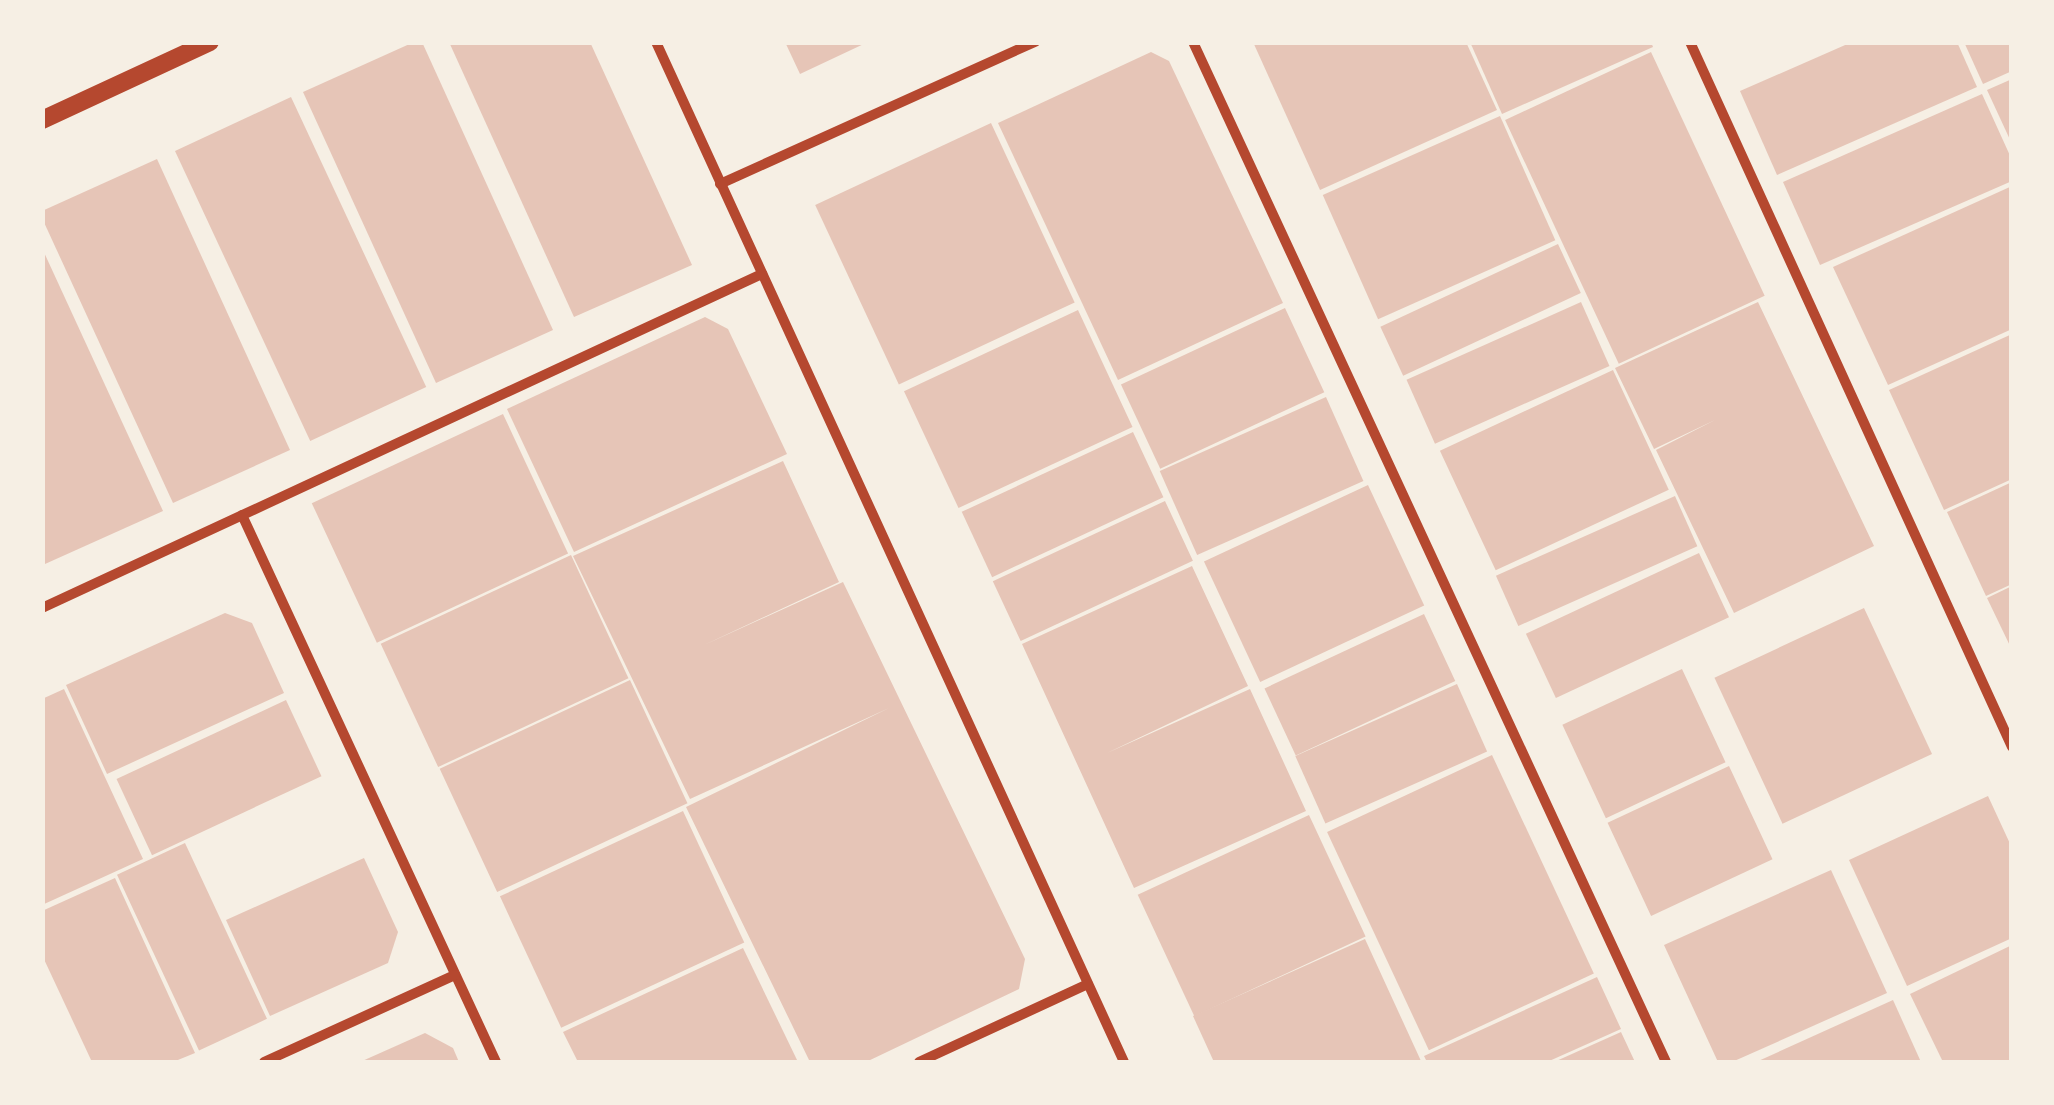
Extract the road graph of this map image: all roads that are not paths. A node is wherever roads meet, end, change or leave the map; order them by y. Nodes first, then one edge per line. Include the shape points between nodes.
1 (210, 42) edge
2 (656, 42) edge
3 (1035, 42) edge
4 (1193, 42) edge
5 (1690, 42) edge
6 (42, 120) edge
7 (720, 184) junction
8 (762, 274) junction
9 (242, 516) junction
10 (42, 608) edge
11 (2012, 746) edge
12 (455, 974) junction
13 (1088, 984) junction
14 (264, 1062) edge
15 (496, 1062) edge
16 (920, 1062) edge
17 (1124, 1062) edge
18 (1666, 1062) edge

1 - 6 street
2 - 7 street
3 - 7 street
4 - 18 street
5 - 11 street
7 - 8 street
8 - 9 street
8 - 13 street
9 - 10 street
9 - 12 street
12 - 14 street
12 - 15 street
13 - 16 street
13 - 17 street

